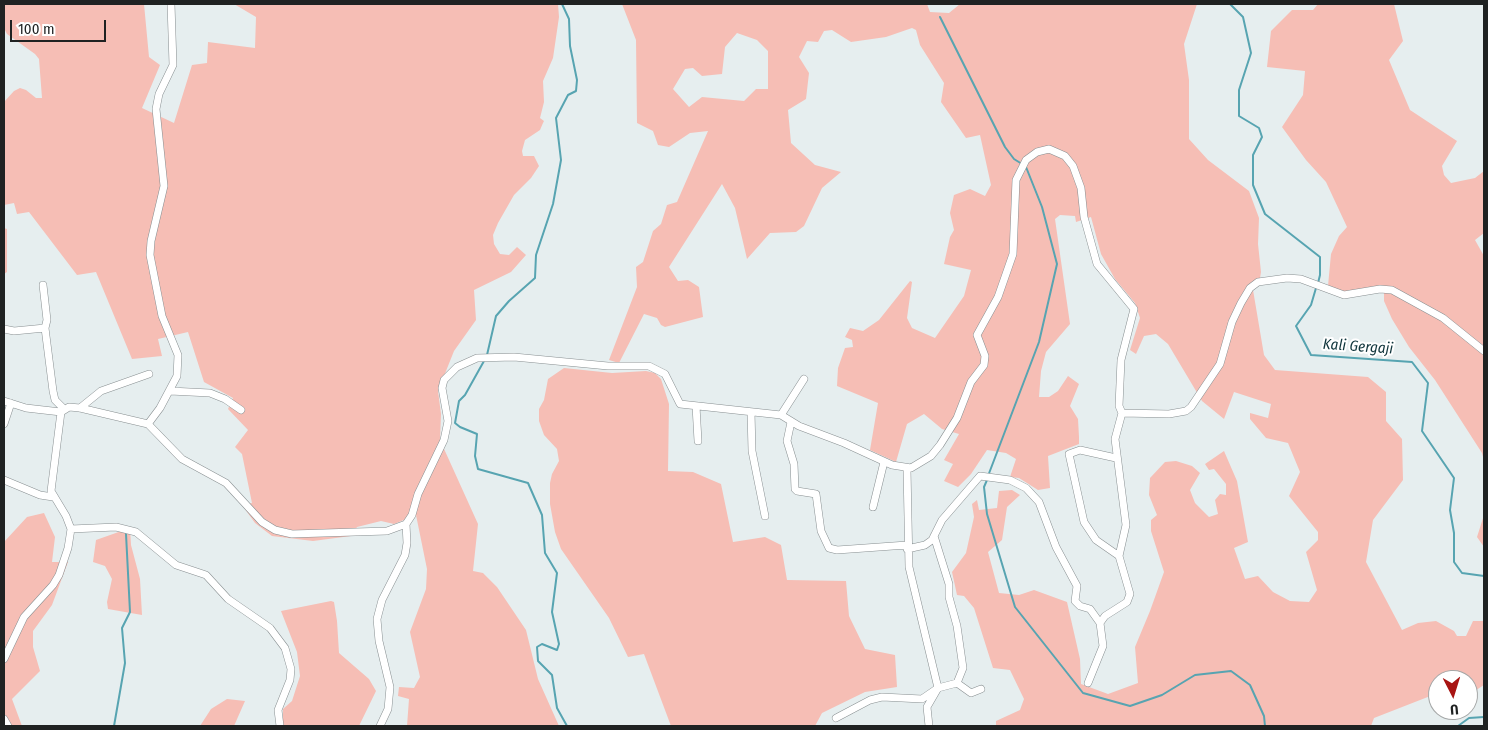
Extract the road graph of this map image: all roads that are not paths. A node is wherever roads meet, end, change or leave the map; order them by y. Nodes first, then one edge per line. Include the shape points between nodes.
1 (171, 4) edge
2 (43, 285) dead end
3 (45, 328) junction
4 (4, 329) edge
5 (1484, 351) edge
6 (149, 374) dead end
7 (804, 379) dead end
8 (170, 391) junction
9 (7, 402) edge
10 (696, 406) junction
11 (80, 408) junction
12 (63, 410) junction
13 (241, 410) dead end
14 (752, 412) junction
15 (1122, 413) junction
16 (781, 415) junction
17 (790, 422) junction
18 (4, 424) edge
19 (148, 424) junction
20 (698, 441) dead end
21 (1116, 458) junction
22 (884, 462) junction
23 (908, 469) junction
24 (4, 480) edge
25 (53, 497) junction
26 (873, 506) dead end
27 (765, 516) dead end
28 (406, 524) junction
29 (71, 529) junction
30 (934, 536) junction
31 (907, 547) junction
32 (1119, 556) junction
33 (1100, 623) junction
34 (4, 659) edge
35 (957, 683) junction
36 (1088, 683) dead end
37 (938, 688) junction
38 (981, 689) dead end
39 (836, 718) dead end
40 (4, 719) edge
41 (8, 726) edge
42 (280, 726) edge
43 (380, 726) edge
44 (929, 726) edge

1 - 8 street via 174,59 156,108 164,186 150,248 156,292 179,361
2 - 3 street
3 - 4 street
3 - 12 street via 53,391
5 - 15 street via 1443,318 1397,292 1380,290 1352,295 1329,290 1314,282 1287,278 1258,282 1250,288 1232,322 1214,375 1186,411
6 - 11 street via 101,391
7 - 16 street
8 - 13 street via 210,393
8 - 19 street
9 - 12 street
9 - 18 street
10 - 14 street
10 - 20 street
10 - 28 street via 680,404 665,374 649,366 608,366 514,357 477,358 458,367 444,380 442,388 448,421 444,440
11 - 12 street
11 - 19 street
12 - 25 street via 51,483
14 - 16 street
14 - 27 street via 752,451
15 - 21 street via 1114,439
15 - 23 street via 1119,406 1121,360 1134,309 1098,264 1084,217 1081,188 1069,160 1049,149 1037,152 1024,164 1016,180 1016,237 1012,259 998,297 977,335 985,356 984,365 971,382 957,418 940,445 931,456
16 - 17 street
17 - 22 street
17 - 31 street via 787,441 794,464 795,489 796,492 816,494 821,531 829,548
19 - 28 street via 182,459 220,478 262,522 275,530 311,535 358,530 387,531
21 - 32 street via 1126,525
21 - 32 street via 1080,450 1069,454 1084,522 1096,540
22 - 23 street
22 - 26 street
23 - 31 street
24 - 25 street
25 - 29 street
28 - 43 street via 407,543 402,562 378,612 379,641 390,687 388,709
29 - 34 street via 59,575 24,617
29 - 42 street via 116,527 136,532 176,565 206,575 228,600 270,628 285,648 291,669 278,710
30 - 31 street via 925,545
30 - 33 street via 942,520 980,476 1010,480 1026,488 1039,502 1056,547 1077,586 1075,601 1090,609
30 - 35 street via 949,584 949,598 957,626 963,668
31 - 37 street via 910,573
32 - 33 street via 1130,597
33 - 36 street via 1103,646
35 - 37 street
35 - 38 street via 971,693
37 - 39 street via 922,699 876,698
37 - 44 street via 926,707
40 - 41 street

